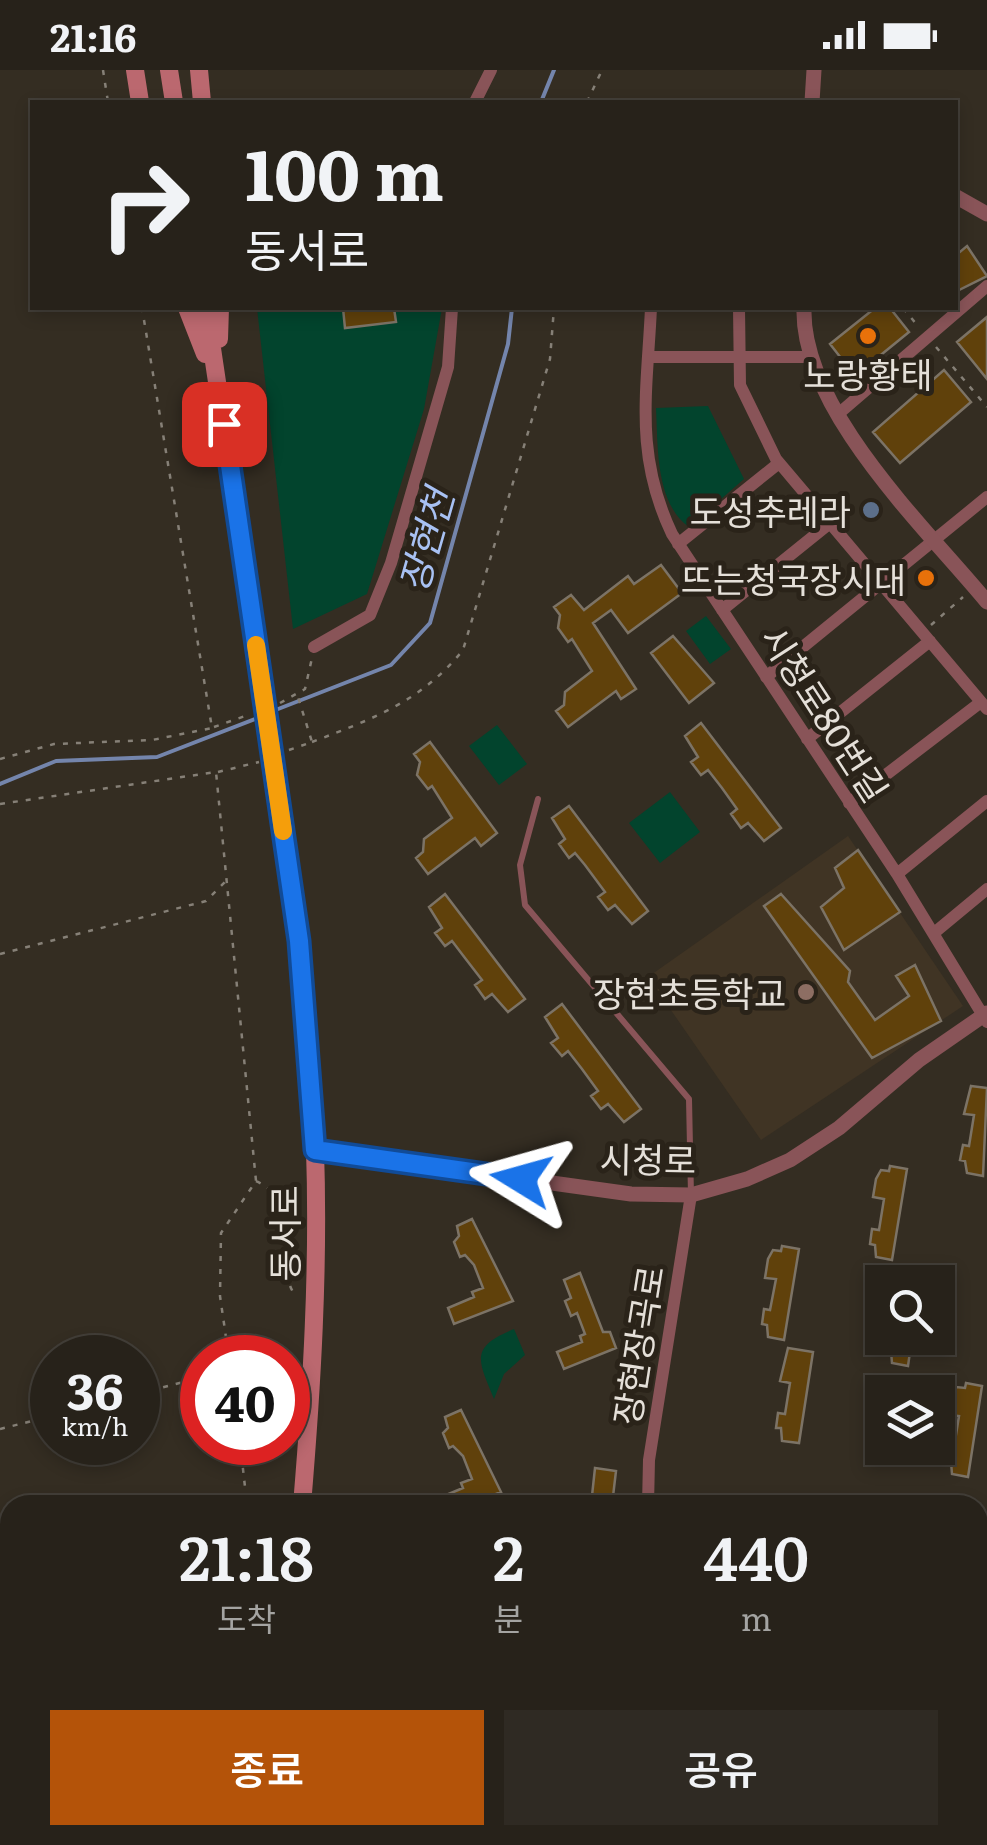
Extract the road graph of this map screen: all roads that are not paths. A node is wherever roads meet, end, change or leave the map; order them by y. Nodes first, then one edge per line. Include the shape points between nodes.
1 (134, 70) edge
2 (168, 70) edge
3 (199, 70) edge
4 (491, 70) edge
5 (814, 70) edge
6 (140, 100) edge
7 (174, 100) edge
8 (202, 100) edge
9 (476, 100) edge
10 (812, 100) edge
11 (958, 198) edge
12 (987, 214) edge
13 (987, 286) edge
14 (188, 310) edge
15 (206, 310) edge
16 (220, 310) edge
17 (452, 310) edge
18 (651, 310) edge
19 (738, 310) edge
20 (804, 310) edge
21 (811, 357) junction
22 (648, 358) junction
23 (740, 360) junction
24 (218, 389) junction
25 (838, 415) junction
26 (779, 462) junction
27 (987, 497) edge
28 (830, 523) junction
29 (935, 540) junction
30 (678, 544) junction
31 (882, 584) junction
32 (987, 602) edge
33 (722, 610) junction
34 (926, 637) junction
35 (314, 647) dead end
36 (766, 677) junction
37 (984, 705) edge
38 (806, 740) junction
39 (538, 798) dead end
40 (987, 801) edge
41 (849, 803) junction
42 (897, 874) junction
43 (987, 890) edge
44 (934, 933) junction
45 (985, 1018) edge
46 (315, 1150) junction
47 (691, 1196) junction
48 (303, 1495) edge
49 (648, 1495) edge

1 - 6 main road
2 - 7 main road
3 - 8 main road
4 - 9 street
5 - 10 street
11 - 12 street
13 - 25 street
14 - 24 main road
15 - 24 main road, 동서로
16 - 24 main road
17 - 35 street via 448,367 370,615
18 - 22 street, 시청로80번길
19 - 23 street
20 - 21 street
21 - 23 street
21 - 25 street
22 - 23 street
22 - 30 street, 시청로80번길 via 644,449 653,494
23 - 26 street via 740,385
24 - 46 main road, 동서로, bridge via 299,941
25 - 29 street
26 - 28 street
26 - 30 street
27 - 29 street
28 - 31 street
28 - 33 street
29 - 31 street
29 - 32 street
30 - 33 street, 시청로80번길
31 - 34 street
31 - 36 street
33 - 36 street, 시청로80번길
34 - 37 street
34 - 38 street
36 - 38 street, 시청로80번길
37 - 41 street
38 - 41 street, 시청로80번길
39 - 47 lane via 520,865 525,905 689,1099
40 - 42 street
41 - 42 street, 시청로80번길
42 - 44 street, 시청로80번길
43 - 44 street
44 - 45 street, 시청로80번길
45 - 47 street, 시청로 via 790,1160
46 - 47 street, 시청로 via 632,1194
46 - 48 main road, 동서로 via 315,1346
47 - 49 street, 장현장곡로

